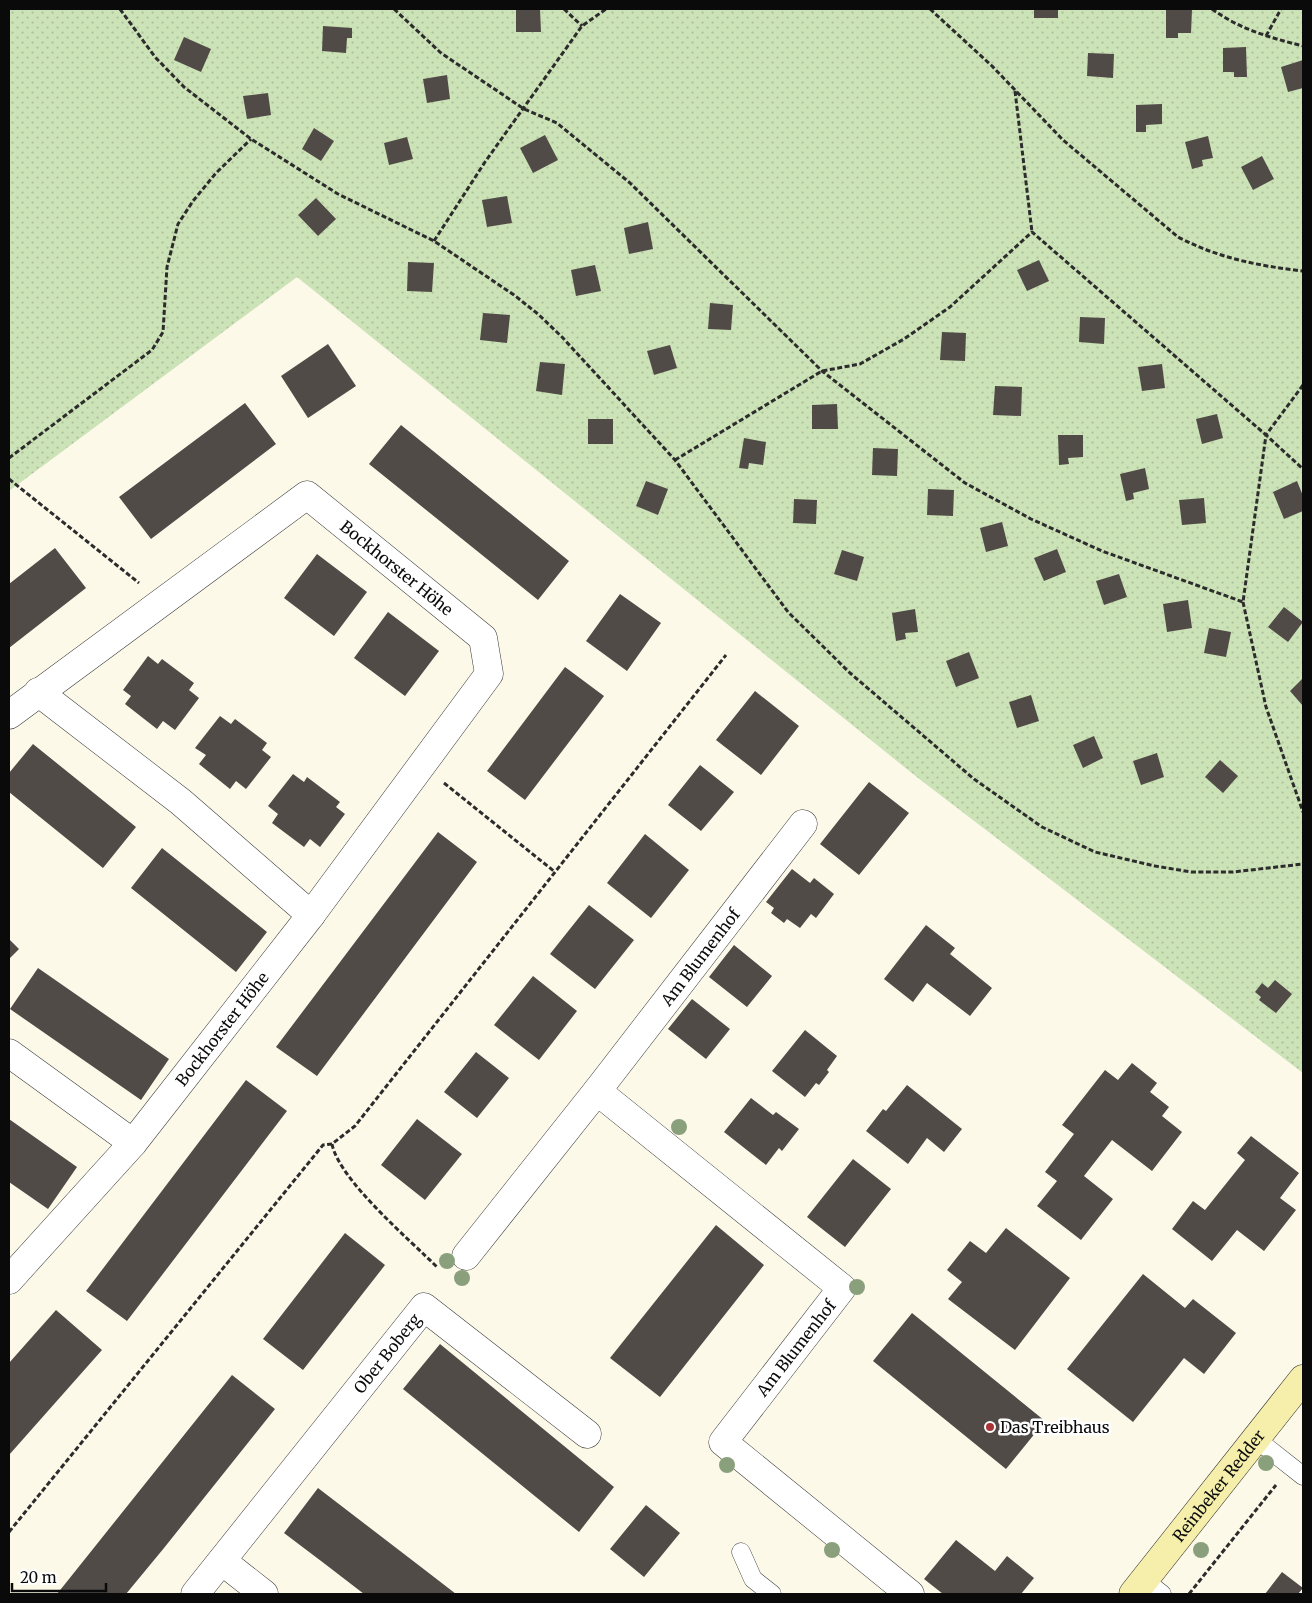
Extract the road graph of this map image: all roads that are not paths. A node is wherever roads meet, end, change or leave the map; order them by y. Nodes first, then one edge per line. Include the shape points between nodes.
1 (38, 692) junction
2 (9, 715) edge
3 (803, 824) dead end
4 (311, 915) junction
5 (9, 1053) edge
6 (597, 1091) junction
7 (133, 1143) junction
8 (466, 1256) dead end
9 (9, 1280) edge
10 (1303, 1379) edge
11 (587, 1434) dead end
12 (1256, 1439) junction
13 (1297, 1471) edge
14 (741, 1552) dead end
15 (222, 1561) junction
16 (1146, 1589) edge
17 (195, 1594) edge
18 (264, 1594) edge
19 (772, 1594) edge
20 (910, 1594) edge

1 - 2 street, Bockhorster Höhe
1 - 4 street via 181,802
1 - 4 street, Bockhorster Höhe via 308,495 483,638 489,674
3 - 6 street, Am Blumenhof
4 - 7 street, Bockhorster Höhe
5 - 7 street
6 - 8 street, Am Blumenhof
6 - 20 street, Am Blumenhof via 842,1288 723,1442
7 - 9 street, Bockhorster Höhe
10 - 12 main road, Reinbeker Redder
11 - 15 street, Ober Boberg via 424,1307
12 - 13 lane
12 - 16 main road, Reinbeker Redder
14 - 19 lane via 753,1579
15 - 17 street, Ober Boberg
15 - 18 street

